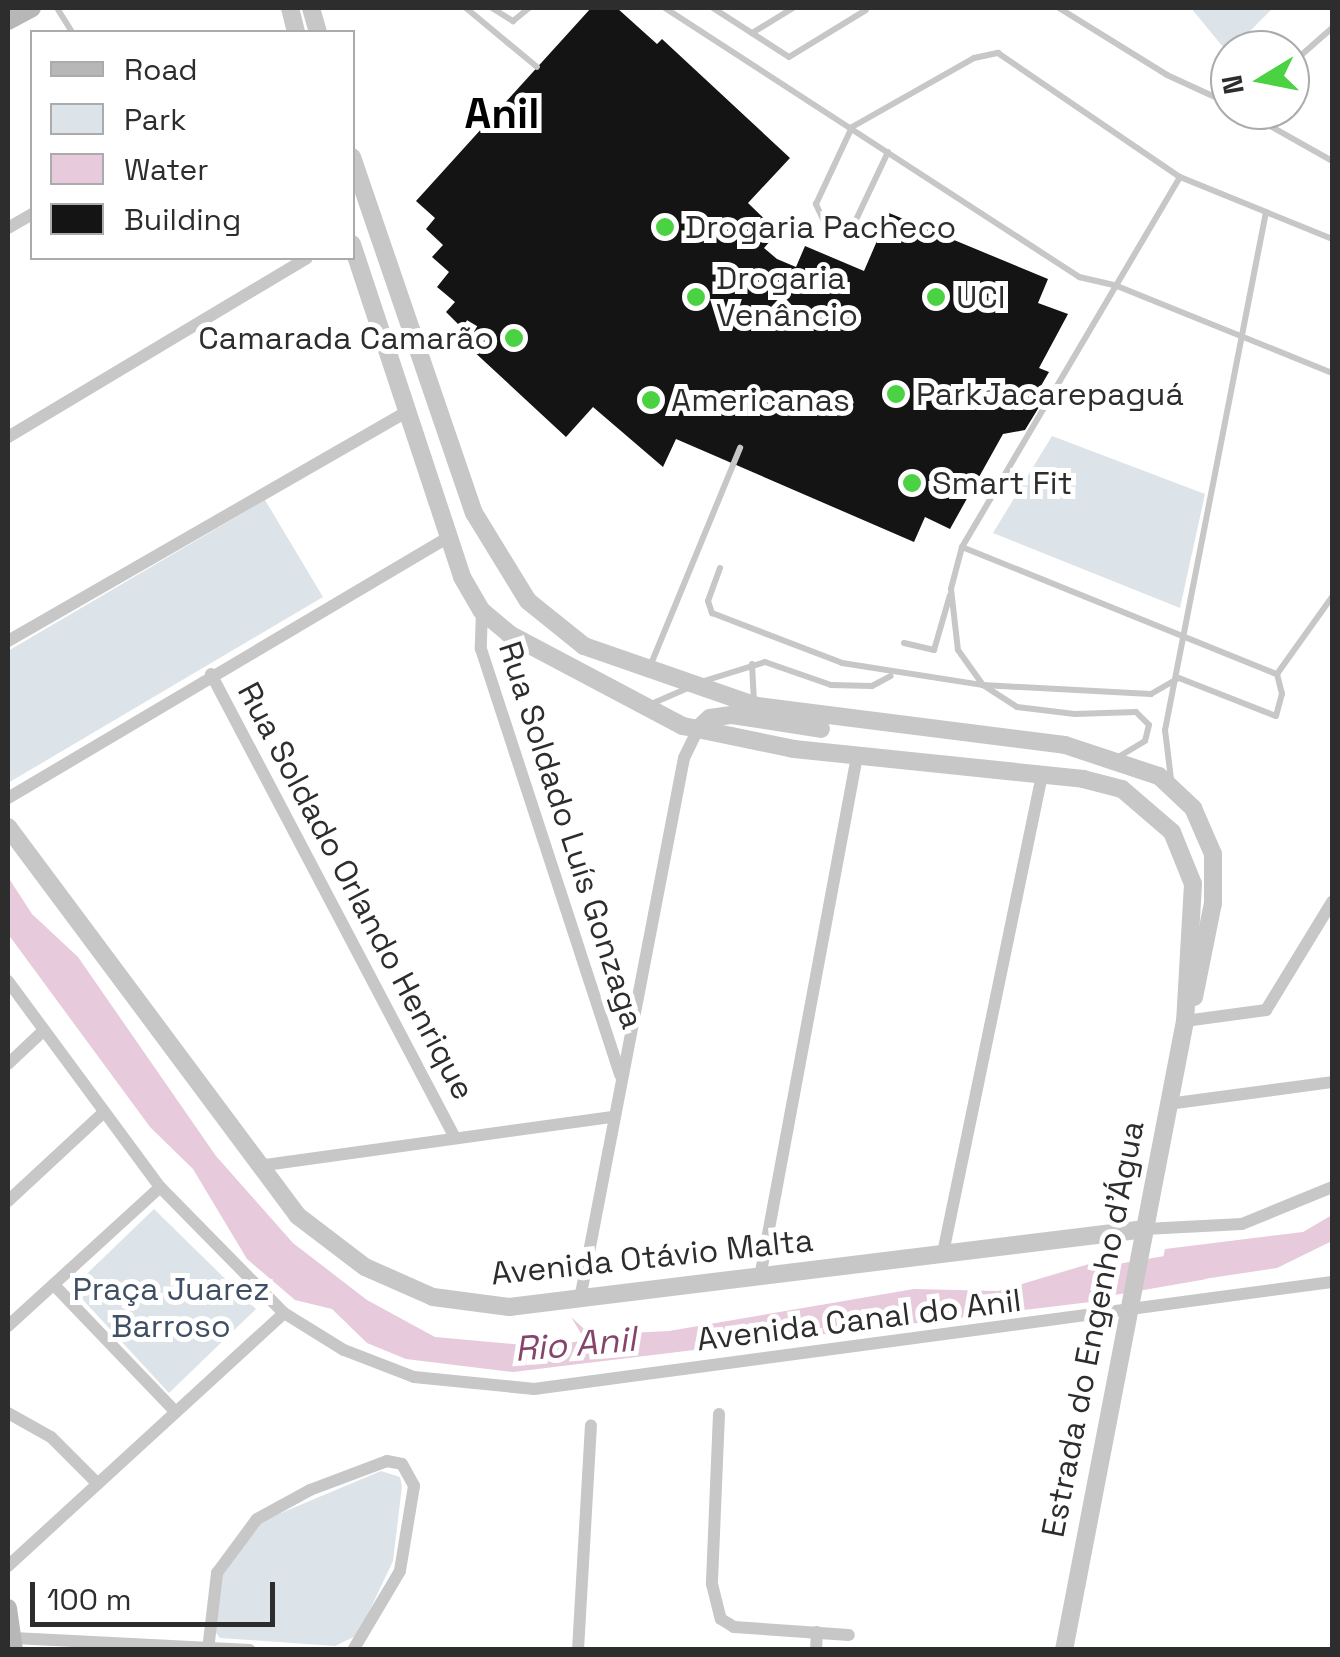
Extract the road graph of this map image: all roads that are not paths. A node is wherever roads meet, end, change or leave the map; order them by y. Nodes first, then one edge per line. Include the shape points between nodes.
1 (32, 8) edge
2 (57, 8) edge
3 (466, 8) edge
4 (492, 8) edge
5 (529, 8) edge
6 (664, 8) edge
7 (715, 8) edge
8 (793, 8) edge
9 (1059, 8) edge
10 (866, 10) edge
11 (8, 20) edge
12 (1332, 28) edge
13 (71, 30) edge
14 (752, 34) junction
15 (1310, 48) edge
16 (537, 67) dead end
17 (1210, 95) edge
18 (852, 128) junction
19 (1277, 130) edge
20 (888, 152) junction
21 (1332, 161) edge
22 (355, 166) edge
23 (1180, 177) junction
24 (1266, 212) junction
25 (30, 215) edge
26 (8, 228) edge
27 (1332, 239) edge
28 (355, 253) edge
29 (304, 260) edge
30 (1117, 286) junction
31 (1246, 338) junction
32 (1332, 374) edge
33 (410, 410) junction
34 (8, 436) edge
35 (740, 448) dead end
36 (448, 538) junction
37 (962, 547) junction
38 (720, 568) dead end
39 (951, 588) junction
40 (1332, 597) edge
41 (482, 611) junction
42 (1185, 635) junction
43 (8, 642) edge
44 (904, 643) dead end
45 (752, 664) junction
46 (649, 670) junction
47 (211, 674) junction
48 (1277, 674) junction
49 (892, 675) junction
50 (1178, 678) junction
51 (694, 685) junction
52 (983, 685) junction
53 (756, 706) junction
54 (642, 707) junction
55 (896, 727) junction
56 (698, 729) junction
57 (857, 756) junction
58 (1116, 759) junction
59 (1042, 774) junction
60 (1172, 785) junction
61 (8, 798) edge
62 (8, 827) edge
63 (1332, 902) edge
64 (8, 981) edge
65 (1185, 1021) junction
66 (41, 1033) junction
67 (8, 1064) edge
68 (620, 1076) junction
69 (1332, 1082) edge
70 (1168, 1104) junction
71 (102, 1114) junction
72 (611, 1117) junction
73 (453, 1134) junction
74 (258, 1166) junction
75 (160, 1187) junction
76 (1332, 1187) edge
77 (8, 1201) edge
78 (1144, 1235) junction
79 (943, 1253) junction
80 (760, 1277) junction
81 (1332, 1282) edge
82 (54, 1285) junction
83 (580, 1299) junction
84 (1130, 1306) junction
85 (284, 1312) junction
86 (8, 1326) edge
87 (176, 1412) junction
88 (8, 1413) edge
89 (719, 1414) dead end
90 (591, 1425) dead end
91 (98, 1484) junction
92 (8, 1566) edge
93 (8, 1608) edge
94 (817, 1632) junction
95 (849, 1635) dead end
96 (14, 1644) edge
97 (363, 1647) edge
98 (209, 1648) edge
99 (250, 1650) edge
100 (578, 1650) edge
101 (816, 1650) edge
102 (1064, 1650) edge

1 - 11 main road
2 - 13 lane
3 - 16 lane
4 - 5 lane via 513,21
6 - 18 lane
7 - 14 lane
8 - 14 lane
9 - 17 lane
10 - 14 lane via 789,57
12 - 15 lane
18 - 20 lane
18 - 20 lane via 816,204 828,230 852,228
18 - 23 lane via 974,58 998,53
19 - 21 lane
20 - 30 lane via 1078,277
22 - 46 street, Estrada do Engenho d'Água via 474,513 495,556 528,602 564,633
23 - 24 lane
23 - 30 lane
24 - 27 lane
24 - 31 lane
25 - 26 street
28 - 33 street, Estrada do Engenho d'Água
29 - 34 street
30 - 31 lane
30 - 37 lane
31 - 32 lane
31 - 42 lane
33 - 36 street, Estrada do Engenho d'Água
33 - 43 street
35 - 46 lane
36 - 41 street, Estrada do Engenho d'Água
36 - 47 street
37 - 39 lane
37 - 42 lane
38 - 49 lane via 708,601 712,612
39 - 44 lane via 934,650
39 - 52 lane via 958,650
40 - 48 lane
41 - 54 street, Estrada do Engenho d'Água via 508,634
41 - 68 street, Rua Soldado Luís Gonzaga via 481,650
42 - 48 lane
42 - 50 lane
45 - 49 lane via 766,662 831,686 872,686
45 - 51 lane
45 - 53 lane
46 - 51 street, Estrada do Engenho d'Água
47 - 61 street
47 - 73 street, Rua Soldado Orlando Henrique
48 - 50 lane via 1282,694 1276,716
49 - 52 lane
50 - 52 lane via 1151,694
50 - 60 lane via 1166,730
51 - 53 street, Estrada do Engenho d'Água
51 - 54 lane
52 - 58 lane via 1018,707 1136,712 1150,724 1145,741
53 - 55 street, Estrada do Engenho d'Água
54 - 56 street, Estrada do Engenho d'Água
55 - 56 street via 825,730 732,715 710,718
55 - 58 street, Estrada do Engenho d'Água via 1064,745
56 - 57 street, Estrada do Engenho d'Água
56 - 68 street via 684,758
57 - 59 street, Estrada do Engenho d'Água
57 - 80 street
58 - 60 street, Estrada do Engenho d'Água
59 - 65 street, Estrada do Engenho d'Água via 1122,789 1172,832 1193,884
59 - 79 street
60 - 65 street, Estrada do Engenho d'Água via 1202,822 1216,870 1204,972
62 - 74 street, Avenida Otávio Malta
63 - 65 street via 1266,1010
64 - 66 street, Avenida Canal do Anil
65 - 70 street, Estrada do Engenho d'Água
66 - 67 street
66 - 71 street, Avenida Canal do Anil
68 - 72 street
69 - 70 street
70 - 78 street, Estrada do Engenho d'Água
71 - 75 street, Avenida Canal do Anil
71 - 77 street
72 - 73 street
72 - 83 street
73 - 74 street
74 - 83 street, Avenida Otávio Malta via 328,1242 402,1286 472,1305
75 - 82 street
75 - 85 street, Avenida Canal do Anil
76 - 78 street, Avenida Otávio Malta via 1242,1224
78 - 79 street, Avenida Otávio Malta
78 - 84 street, Estrada do Engenho d'Água
79 - 80 street, Avenida Otávio Malta
80 - 83 street, Avenida Otávio Malta
81 - 84 street, Avenida Canal do Anil
82 - 86 street
82 - 87 street
84 - 85 street, Avenida Canal do Anil via 534,1389 398,1373
84 - 102 street, Estrada do Engenho d'Água
85 - 87 street
87 - 91 street
88 - 91 street via 51,1437
89 - 94 street via 713,1604 734,1627
90 - 100 street
91 - 92 street
93 - 96 main road
94 - 95 street
94 - 101 street
96 - 98 street
97 - 98 street via 400,1571 414,1486 402,1464 387,1461 256,1519 217,1572
98 - 99 street

